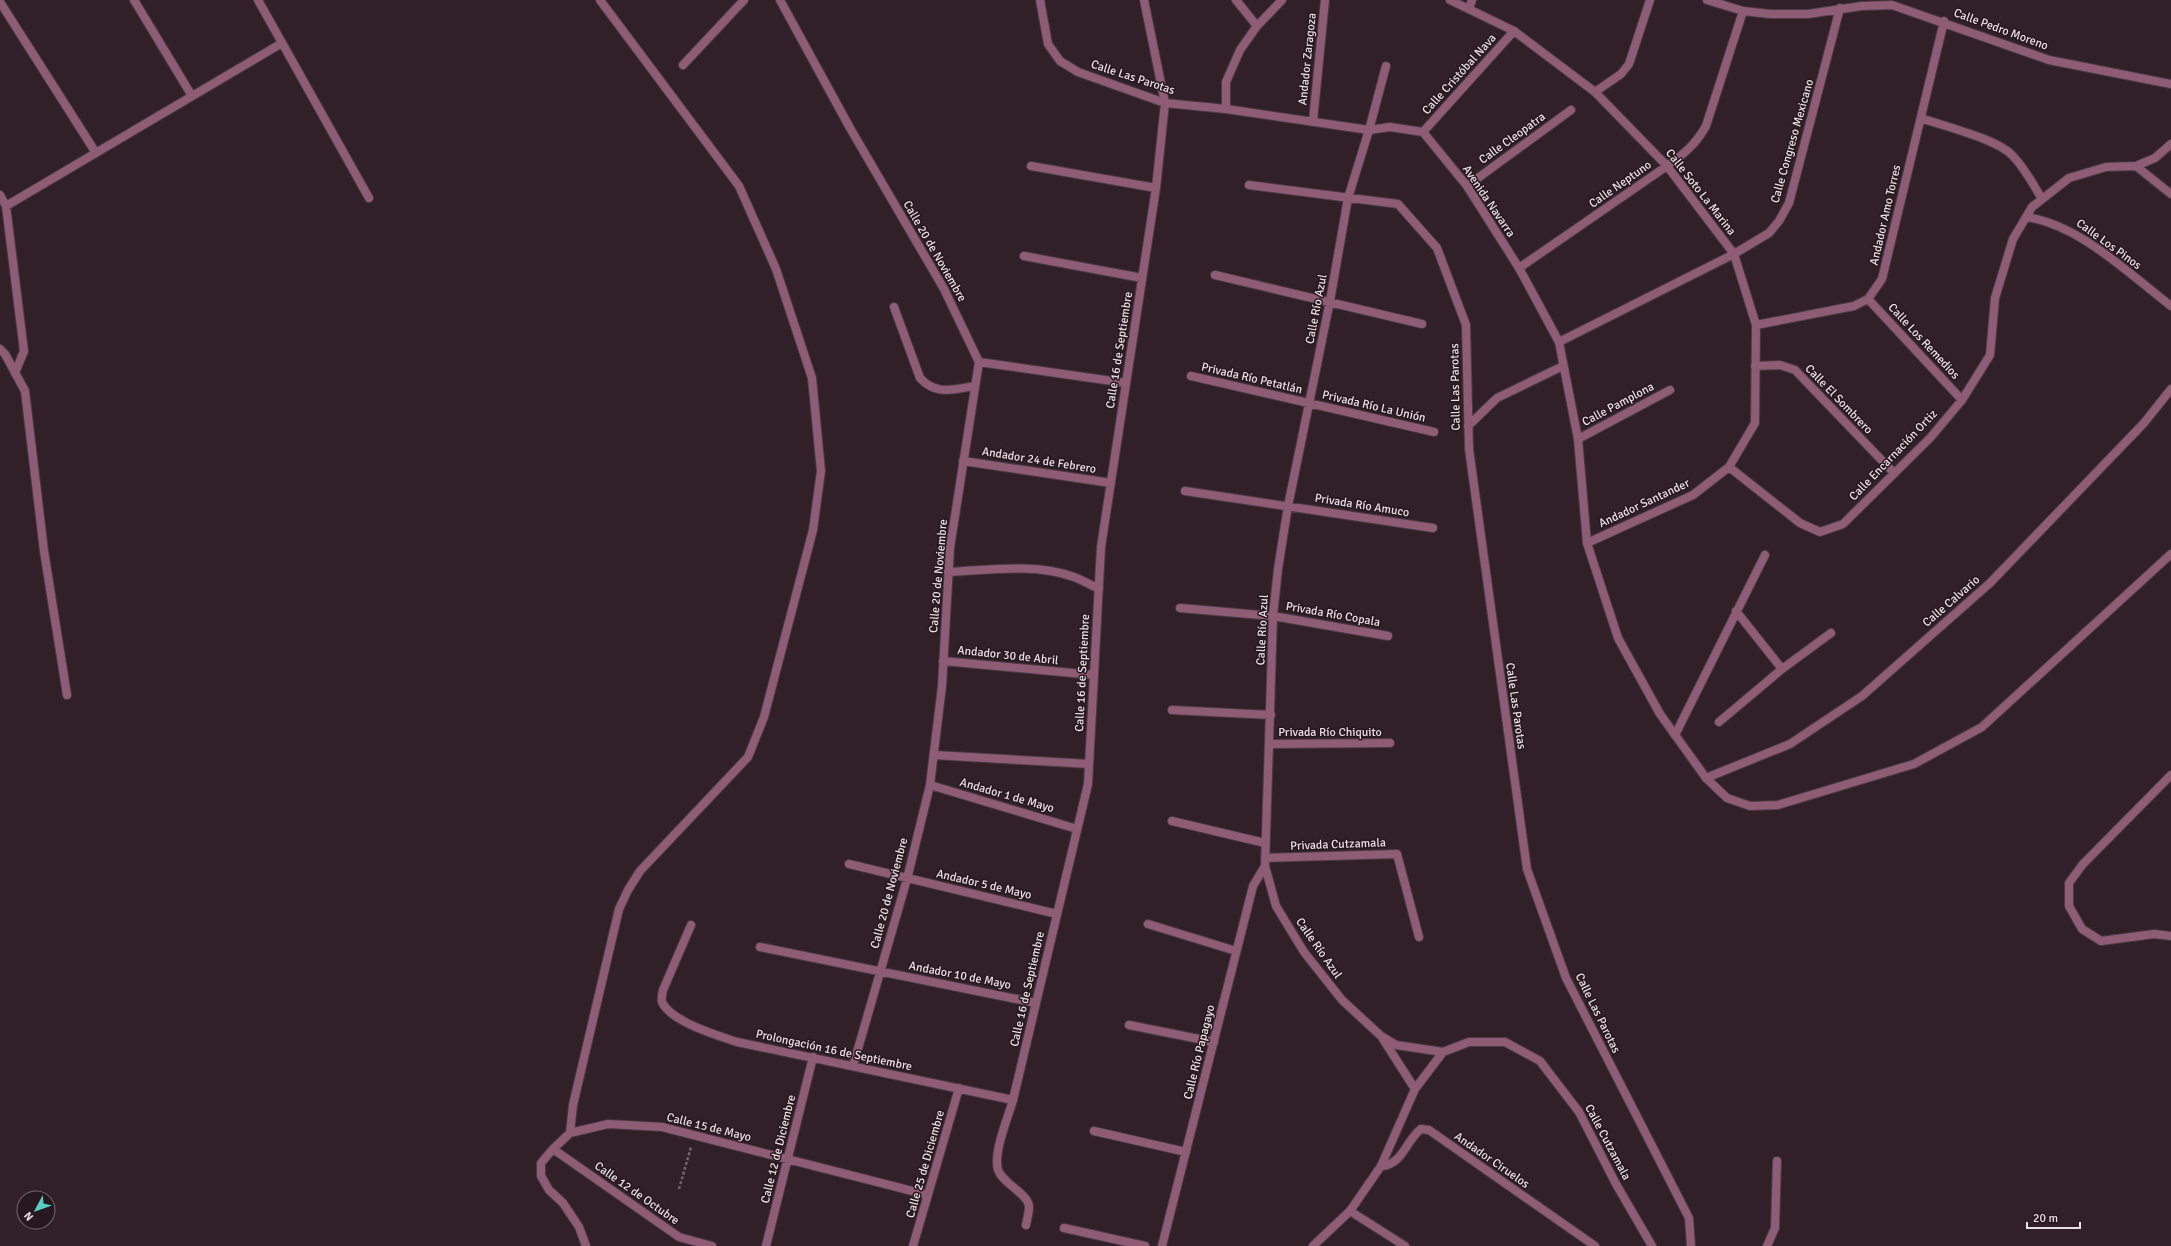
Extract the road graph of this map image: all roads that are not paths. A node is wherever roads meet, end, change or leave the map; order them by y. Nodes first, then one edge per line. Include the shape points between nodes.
1 (134, 0) edge
2 (258, 0) edge
3 (600, 0) edge
4 (744, 0) edge
5 (780, 0) edge
6 (1040, 0) edge
7 (1144, 0) edge
8 (1236, 0) edge
9 (1282, 0) edge
10 (1325, 0) edge
11 (1450, 0) edge
12 (1472, 0) edge
13 (1650, 0) edge
14 (1707, 0) edge
15 (0, 2) edge
16 (1840, 8) junction
17 (1469, 10) junction
18 (1743, 11) junction
19 (1944, 21) junction
20 (1257, 26) junction
21 (1514, 32) junction
22 (282, 43) junction
23 (683, 65) dead end
24 (1386, 66) dead end
25 (2171, 84) edge
26 (1595, 92) junction
27 (192, 96) junction
28 (1165, 103) junction
29 (1226, 109) junction
30 (1571, 110) dead end
31 (1921, 118) junction
32 (1313, 121) junction
33 (1369, 130) junction
34 (1423, 132) junction
35 (2171, 144) edge
36 (96, 153) junction
37 (1031, 166) dead end
38 (1667, 166) junction
39 (2136, 166) junction
40 (1249, 185) dead end
41 (1467, 186) junction
42 (1156, 188) junction
43 (2171, 194) edge
44 (0, 195) edge
45 (369, 198) dead end
46 (1348, 198) junction
47 (2042, 199) junction
48 (6, 206) junction
49 (2026, 217) junction
50 (1734, 254) junction
51 (1024, 256) dead end
52 (1519, 268) junction
53 (1215, 275) dead end
54 (1142, 278) junction
55 (1868, 299) junction
56 (1330, 301) junction
57 (894, 306) dead end
58 (2171, 306) edge
59 (1422, 324) dead end
60 (1756, 325) junction
61 (1559, 342) junction
62 (0, 349) edge
63 (979, 362) junction
64 (1563, 366) junction
65 (1755, 366) junction
66 (15, 373) junction
67 (1190, 376) dead end
68 (1126, 383) junction
69 (975, 386) junction
70 (2171, 389) edge
71 (1670, 390) dead end
72 (1962, 400) junction
73 (1309, 403) junction
74 (1468, 426) junction
75 (1434, 432) dead end
76 (1578, 439) junction
77 (964, 461) junction
78 (1730, 467) junction
79 (1894, 473) junction
80 (1111, 483) junction
81 (1185, 491) dead end
82 (1288, 506) junction
83 (1433, 528) dead end
84 (1587, 543) junction
85 (2171, 554) edge
86 (1765, 555) dead end
87 (948, 572) junction
88 (1099, 589) junction
89 (1180, 608) dead end
90 (1736, 612) junction
91 (1273, 616) junction
92 (1831, 634) dead end
93 (1388, 636) dead end
94 (943, 660) junction
95 (1782, 669) junction
96 (1094, 675) junction
97 (67, 695) dead end
98 (1172, 710) dead end
99 (1271, 715) junction
100 (1719, 722) dead end
101 (1675, 735) junction
102 (1270, 744) junction
103 (1390, 744) dead end
104 (934, 755) junction
105 (1089, 764) junction
106 (2171, 775) edge
107 (1706, 778) junction
108 (930, 785) junction
109 (1172, 821) dead end
110 (1077, 829) junction
111 (1265, 844) junction
112 (1265, 862) junction
113 (849, 864) dead end
114 (907, 879) junction
115 (1057, 914) junction
116 (1148, 924) dead end
117 (691, 925) dead end
118 (2171, 936) edge
119 (1419, 937) dead end
120 (760, 947) dead end
121 (1236, 951) junction
122 (880, 971) junction
123 (1036, 1003) junction
124 (1129, 1025) dead end
125 (1381, 1036) junction
126 (1214, 1042) junction
127 (1443, 1052) junction
128 (813, 1057) junction
129 (852, 1066) junction
130 (959, 1088) junction
131 (1415, 1089) junction
132 (1013, 1100) junction
133 (1094, 1131) dead end
134 (570, 1134) junction
135 (553, 1149) junction
136 (1186, 1152) junction
137 (788, 1159) junction
138 (1777, 1162) dead end
139 (1381, 1166) junction
140 (928, 1195) junction
141 (1350, 1210) junction
142 (1026, 1225) dead end
143 (1064, 1228) dead end
144 (586, 1246) edge
145 (712, 1246) edge
146 (766, 1246) edge
147 (914, 1246) edge
148 (1145, 1246) edge
149 (1162, 1246) edge
150 (1313, 1246) edge
151 (1405, 1246) edge
152 (1595, 1246) edge
153 (1652, 1246) edge
154 (1691, 1246) edge
155 (1767, 1246) edge

1 - 27 street
2 - 22 street
3 - 134 street via 738,186 776,269 812,378 821,471 813,530 756,741 748,757 640,871 628,890 618,917 574,1104
4 - 23 street
5 - 63 street, Calle 20 de Noviembre via 944,289
6 - 28 street, Calle Las Parotas via 1048,44 1060,61 1078,72
7 - 28 street
8 - 20 street
9 - 20 street
10 - 32 street, Andador Zaragoza
11 - 17 street, Calle Soto La Marina
12 - 17 street
13 - 26 street via 1629,64 1621,74
14 - 18 street, Calle Pedro Moreno
15 - 36 street
16 - 18 street, Calle Pedro Moreno via 1808,14
16 - 19 street, Calle Pedro Moreno via 1892,5
16 - 50 street, Calle Congreso Mexicano via 1789,203 1769,233
17 - 21 street, Calle Soto La Marina
18 - 38 street, Calle Neptuno via 1706,126 1690,150
19 - 25 street, Calle Pedro Moreno via 2049,60
19 - 31 street, Andador Amo Torres
20 - 29 street via 1240,50 1226,82
21 - 26 street, Calle Soto La Marina
21 - 34 street, Calle Cristóbal Nava
22 - 27 street
22 - 45 street
24 - 33 street, Calle Río Azul
26 - 38 street, Calle Soto La Marina
27 - 36 street
28 - 29 street, Calle Las Parotas
28 - 42 street, Calle 16 de Septiembre
29 - 32 street
30 - 41 street, Calle Cleopatra
31 - 47 street via 2000,146 2012,154
31 - 55 street, Andador Amo Torres via 1882,279
32 - 33 street
33 - 34 street via 1390,127
33 - 46 street, Calle Río Azul
34 - 41 street, Avenida Navarra
35 - 39 street via 2155,158
36 - 48 street
37 - 42 street
38 - 50 street, Calle Soto La Marina
38 - 52 street, Calle Neptuno
39 - 43 street
39 - 47 street, Calle Encarnación Ortiz via 2106,167 2069,178
40 - 46 street, Calle Las Parotas
41 - 52 street, Avenida Navarra
42 - 54 street, Calle 16 de Septiembre
44 - 48 street
46 - 56 street, Calle Río Azul
46 - 74 street, Calle Las Parotas via 1398,204 1437,248 1466,325
47 - 49 street, Calle Encarnación Ortiz via 2032,207
48 - 66 street via 24,351
49 - 58 street, Calle Los Pinos via 2041,219 2066,228
49 - 72 street, Calle Encarnación Ortiz via 2012,240 1995,298 1990,355
50 - 60 street, Calle Soto La Marina
50 - 61 street, Calle Congreso Mexicano
51 - 54 street
52 - 61 street, Avenida Navarra
53 - 56 street
54 - 68 street, Calle 16 de Septiembre
55 - 60 street via 1854,306
55 - 72 street, Calle Los Remedios
56 - 59 street
56 - 73 street, Calle Río Azul
57 - 69 street via 920,378 928,387 941,390
60 - 65 street, Calle Soto La Marina
61 - 64 street, Avenida Navarra
62 - 66 street
63 - 68 street
63 - 69 street, Calle 20 de Noviembre
64 - 74 street via 1497,398
64 - 76 street, Avenida Navarra
65 - 78 street, Calle Soto La Marina via 1755,423
65 - 79 street, Calle El Sombrero via 1780,365 1795,370
66 - 97 street via 25,391 44,551
67 - 73 street, Privada Río Petatlán
68 - 80 street, Calle 16 de Septiembre
69 - 77 street, Calle 20 de Noviembre
70 - 107 street, Calle Calvario via 2144,423 1990,583 1862,696 1790,744
71 - 76 street, Calle Pamplona
72 - 79 street, Calle Encarnación Ortiz via 1930,438
73 - 75 street, Privada Río La Unión
73 - 82 street, Calle Río Azul
74 - 154 street, Calle Las Parotas via 1469,449 1527,869 1566,978 1689,1218
76 - 84 street, Avenida Navarra
77 - 80 street, Andador 24 de Febrero
77 - 87 street, Calle 20 de Noviembre
78 - 79 street, Calle Encarnación Ortiz via 1800,523 1820,532 1843,524
78 - 84 street, Andador Santander via 1693,495
80 - 88 street, Calle 16 de Septiembre via 1101,547
81 - 82 street, Privada Río Amuco
82 - 83 street, Privada Río Amuco
82 - 91 street, Calle Río Azul
84 - 101 street, Avenida Navarra via 1618,638 1660,714
85 - 107 street, Avenida Navarra via 1982,727 1914,764 1778,805 1750,806 1727,798
86 - 90 street
87 - 88 street via 1012,568 1052,572 1073,577
87 - 94 street, Calle 20 de Noviembre
88 - 96 street, Calle 16 de Septiembre
89 - 91 street, Privada Río Copala
90 - 95 street
90 - 101 street
91 - 93 street, Privada Río Copala
91 - 99 street, Calle Río Azul
92 - 95 street
94 - 96 street, Andador 30 de Abril
94 - 104 street, Calle 20 de Noviembre
95 - 100 street
96 - 105 street, Calle 16 de Septiembre
98 - 99 street
99 - 102 street, Calle Río Azul
101 - 107 street, Avenida Navarra
102 - 103 street, Privada Río Chiquito
102 - 111 street, Calle Río Azul
104 - 105 street
104 - 108 street, Calle 20 de Noviembre
105 - 110 street, Calle 16 de Septiembre via 1088,784
106 - 118 street via 2083,864 2069,884 2069,906 2082,929 2101,941 2154,934
108 - 110 street, Andador 1 de Mayo
108 - 114 street, Calle 20 de Noviembre
109 - 111 street
110 - 115 street, Calle 16 de Septiembre
111 - 112 street, Calle Río Azul
112 - 119 street, Privada Cutzamala via 1397,854
112 - 121 street, Calle Río Papagayo via 1253,886
112 - 125 street, Calle Río Azul via 1276,906 1304,952 1342,1000
113 - 114 street, Andador 5 de Mayo
114 - 115 street, Andador 5 de Mayo
114 - 122 street, Calle 20 de Noviembre
115 - 123 street, Calle 16 de Septiembre
116 - 121 street
117 - 128 street, Prolongación 16 de Septiembre via 663,990 661,1000 668,1010 700,1029 738,1042
120 - 122 street, Andador 10 de Mayo
121 - 126 street, Calle Río Papagayo
122 - 123 street, Andador 10 de Mayo
122 - 129 street, Calle 20 de Noviembre
123 - 132 street, Calle 16 de Septiembre
124 - 126 street
125 - 127 street, Calle Río Azul via 1396,1045
125 - 131 street
126 - 136 street, Calle Río Papagayo
127 - 131 street
127 - 153 street, Calle Cutzamala via 1469,1042 1504,1042 1540,1061 1579,1112
128 - 129 street, Prolongación 16 de Septiembre
128 - 137 street, Calle 12 de Diciembre
129 - 130 street, Prolongación 16 de Septiembre
130 - 132 street, Prolongación 16 de Septiembre
130 - 140 street, Calle 25 de Diciembre
131 - 139 street
132 - 142 street, Calle 16 de Septiembre via 998,1150 998,1168 1003,1179 1026,1198 1029,1205
133 - 136 street
134 - 135 street, Calle 15 de Mayo
134 - 137 street, Calle 15 de Mayo via 608,1124 662,1127
135 - 144 street, Calle 15 de Mayo via 541,1163 541,1176 549,1190 563,1203 579,1226
135 - 145 street, Calle 12 de Octubre via 680,1237
136 - 149 street, Calle Río Papagayo
137 - 140 street, Calle 15 de Mayo
137 - 146 street, Calle 12 de Diciembre
138 - 155 street via 1775,1228
139 - 141 street
139 - 152 street, Andador Ciruelos via 1396,1162 1421,1128 1429,1130
140 - 147 street, Calle 25 de Diciembre
141 - 150 street
141 - 151 street
143 - 148 street

